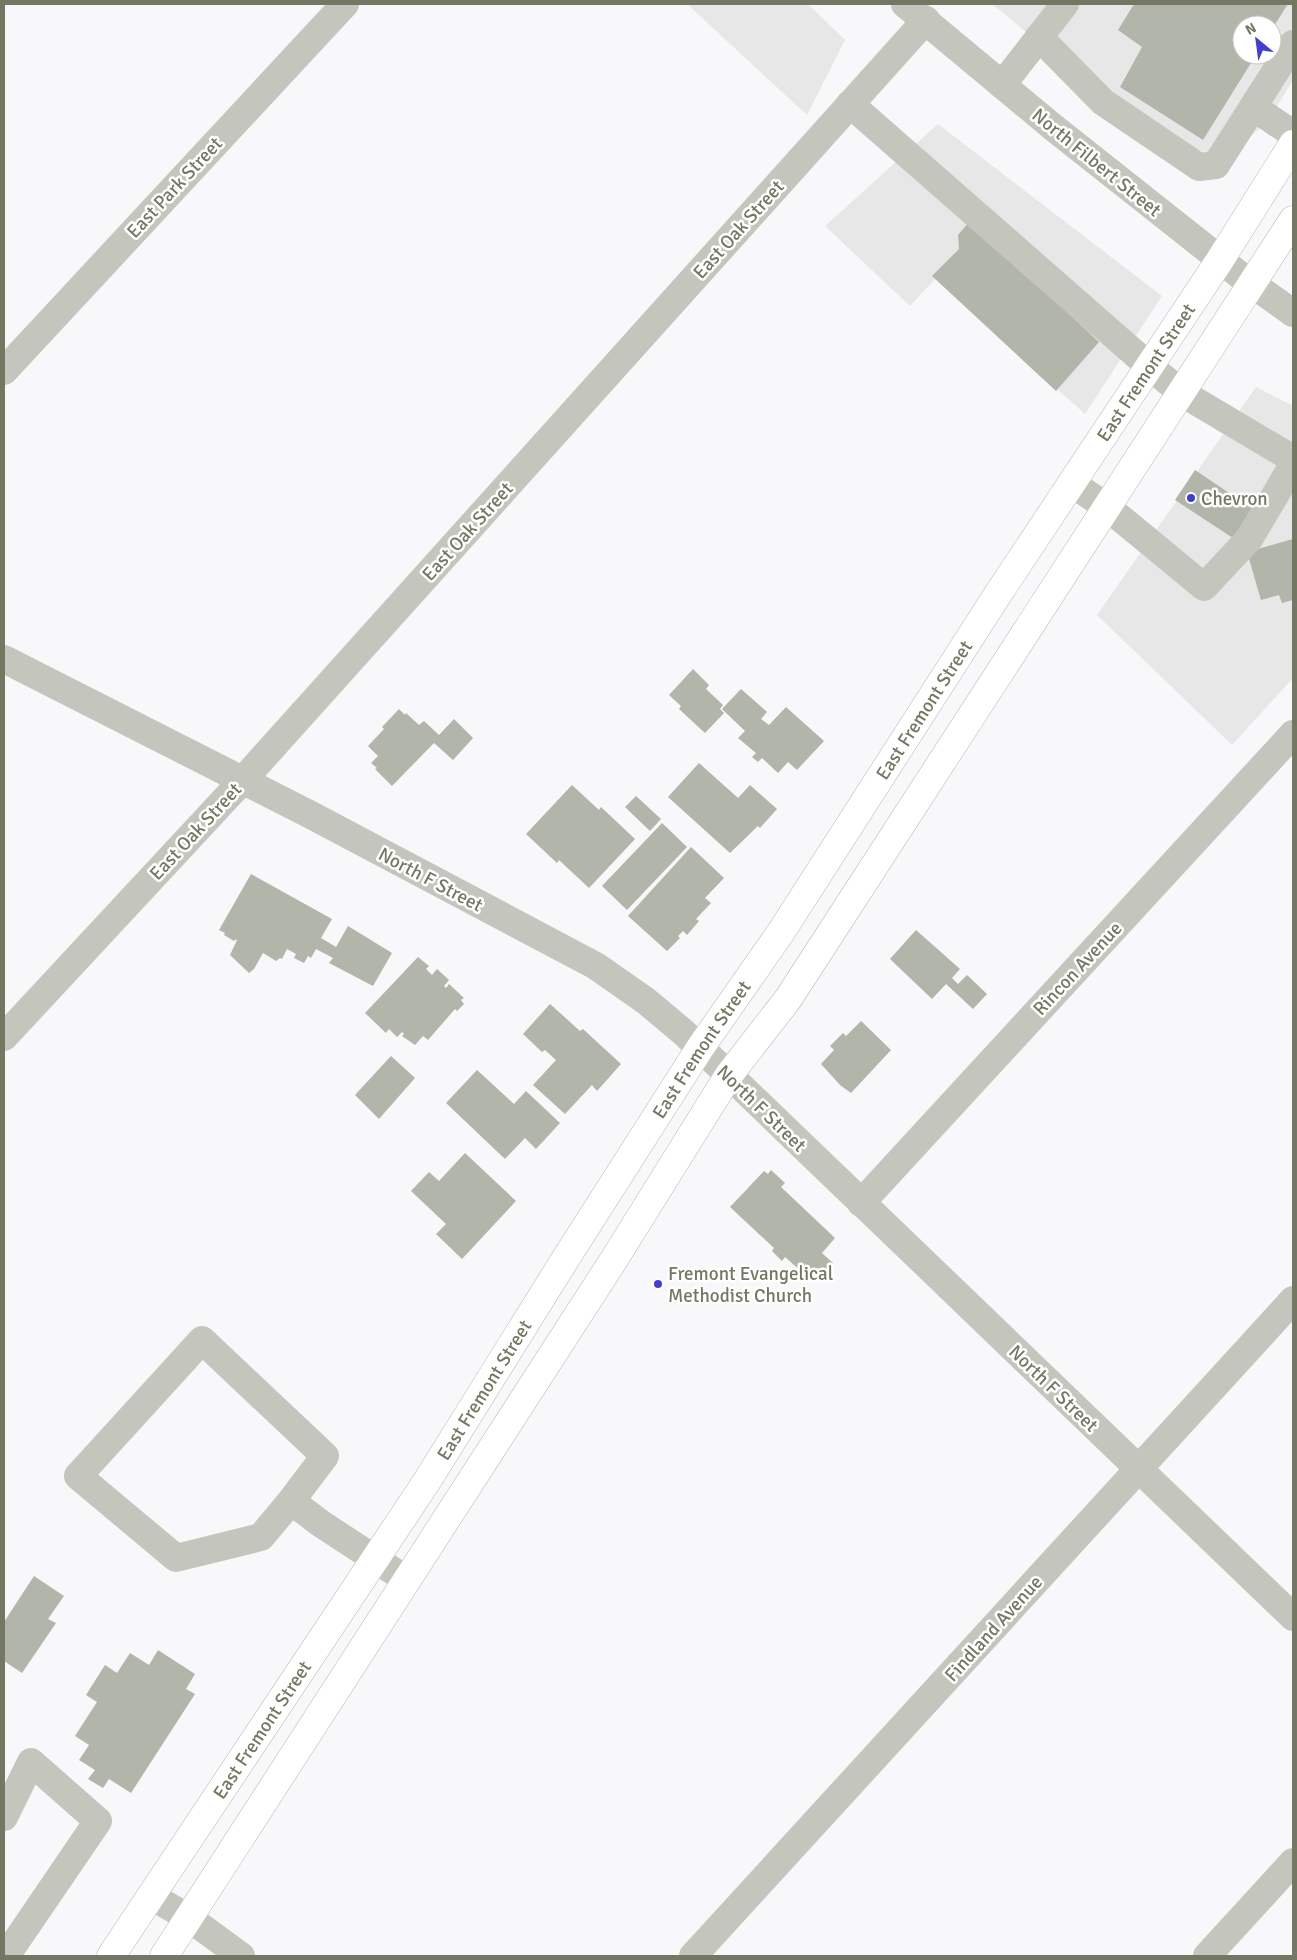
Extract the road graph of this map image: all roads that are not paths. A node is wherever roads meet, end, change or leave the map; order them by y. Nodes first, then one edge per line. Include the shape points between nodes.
1 (345, 4) edge
2 (1065, 4) edge
3 (915, 12) edge
4 (1040, 37) junction
5 (1293, 44) edge
6 (1002, 85) junction
7 (850, 104) junction
8 (1253, 107) junction
9 (1293, 134) edge
10 (1293, 144) edge
11 (1293, 220) edge
12 (1220, 260) junction
13 (1252, 284) junction
14 (1293, 313) edge
15 (1149, 366) junction
16 (4, 371) edge
17 (1182, 393) junction
18 (1293, 458) edge
19 (1293, 465) edge
20 (1072, 483) junction
21 (1107, 507) junction
22 (4, 659) edge
23 (1293, 734) edge
24 (243, 780) junction
25 (4, 1037) edge
26 (700, 1048) junction
27 (729, 1076) junction
28 (861, 1203) junction
29 (1293, 1300) edge
30 (1139, 1469) junction
31 (291, 1501) junction
32 (375, 1559) junction
33 (407, 1580) junction
34 (1293, 1617) edge
35 (4, 1817) edge
36 (1293, 1862) edge
37 (151, 1896) junction
38 (189, 1918) junction
39 (6, 1956) edge
40 (111, 1956) edge
41 (164, 1956) edge
42 (242, 1956) edge
43 (693, 1956) edge
44 (1207, 1956) edge

1 - 16 street, East Park Street
2 - 4 street
3 - 6 street, North Filbert Street
3 - 7 street, East Oak Street
4 - 6 street
4 - 8 street via 1103,102 1199,167 1216,165
5 - 8 street
6 - 12 street, North Filbert Street
7 - 15 street
7 - 24 street, East Oak Street
8 - 9 street
10 - 12 main road, East Fremont Street
11 - 13 main road, East Fremont Street
12 - 13 street, North Filbert Street
12 - 15 main road, East Fremont Street
13 - 14 street, North Filbert Street
13 - 17 main road, East Fremont Street
15 - 17 street
15 - 20 main road, East Fremont Street
17 - 18 street
17 - 21 main road, East Fremont Street
19 - 21 street via 1249,539 1204,587
20 - 21 street
20 - 26 main road, East Fremont Street via 781,932
21 - 27 main road, East Fremont Street via 788,999
22 - 24 street, North F Street
23 - 28 street, Rincon Avenue
24 - 25 street, East Oak Street
24 - 26 street, North F Street via 596,966 646,1001
26 - 27 street, North F Street
26 - 32 main road, East Fremont Street
27 - 28 street, North F Street
27 - 33 main road, East Fremont Street
28 - 30 street, North F Street
29 - 30 street, Findland Avenue
30 - 34 street, North F Street
30 - 43 street, Findland Avenue
31 - 31 street via 261,1536 176,1558 78,1476 202,1340 325,1456
31 - 32 street
32 - 33 street
32 - 37 main road, East Fremont Street
33 - 38 main road, East Fremont Street
35 - 39 street via 31,1762 98,1821
36 - 44 street
37 - 38 street
37 - 40 main road, East Fremont Street
38 - 41 main road, East Fremont Street
38 - 42 street

